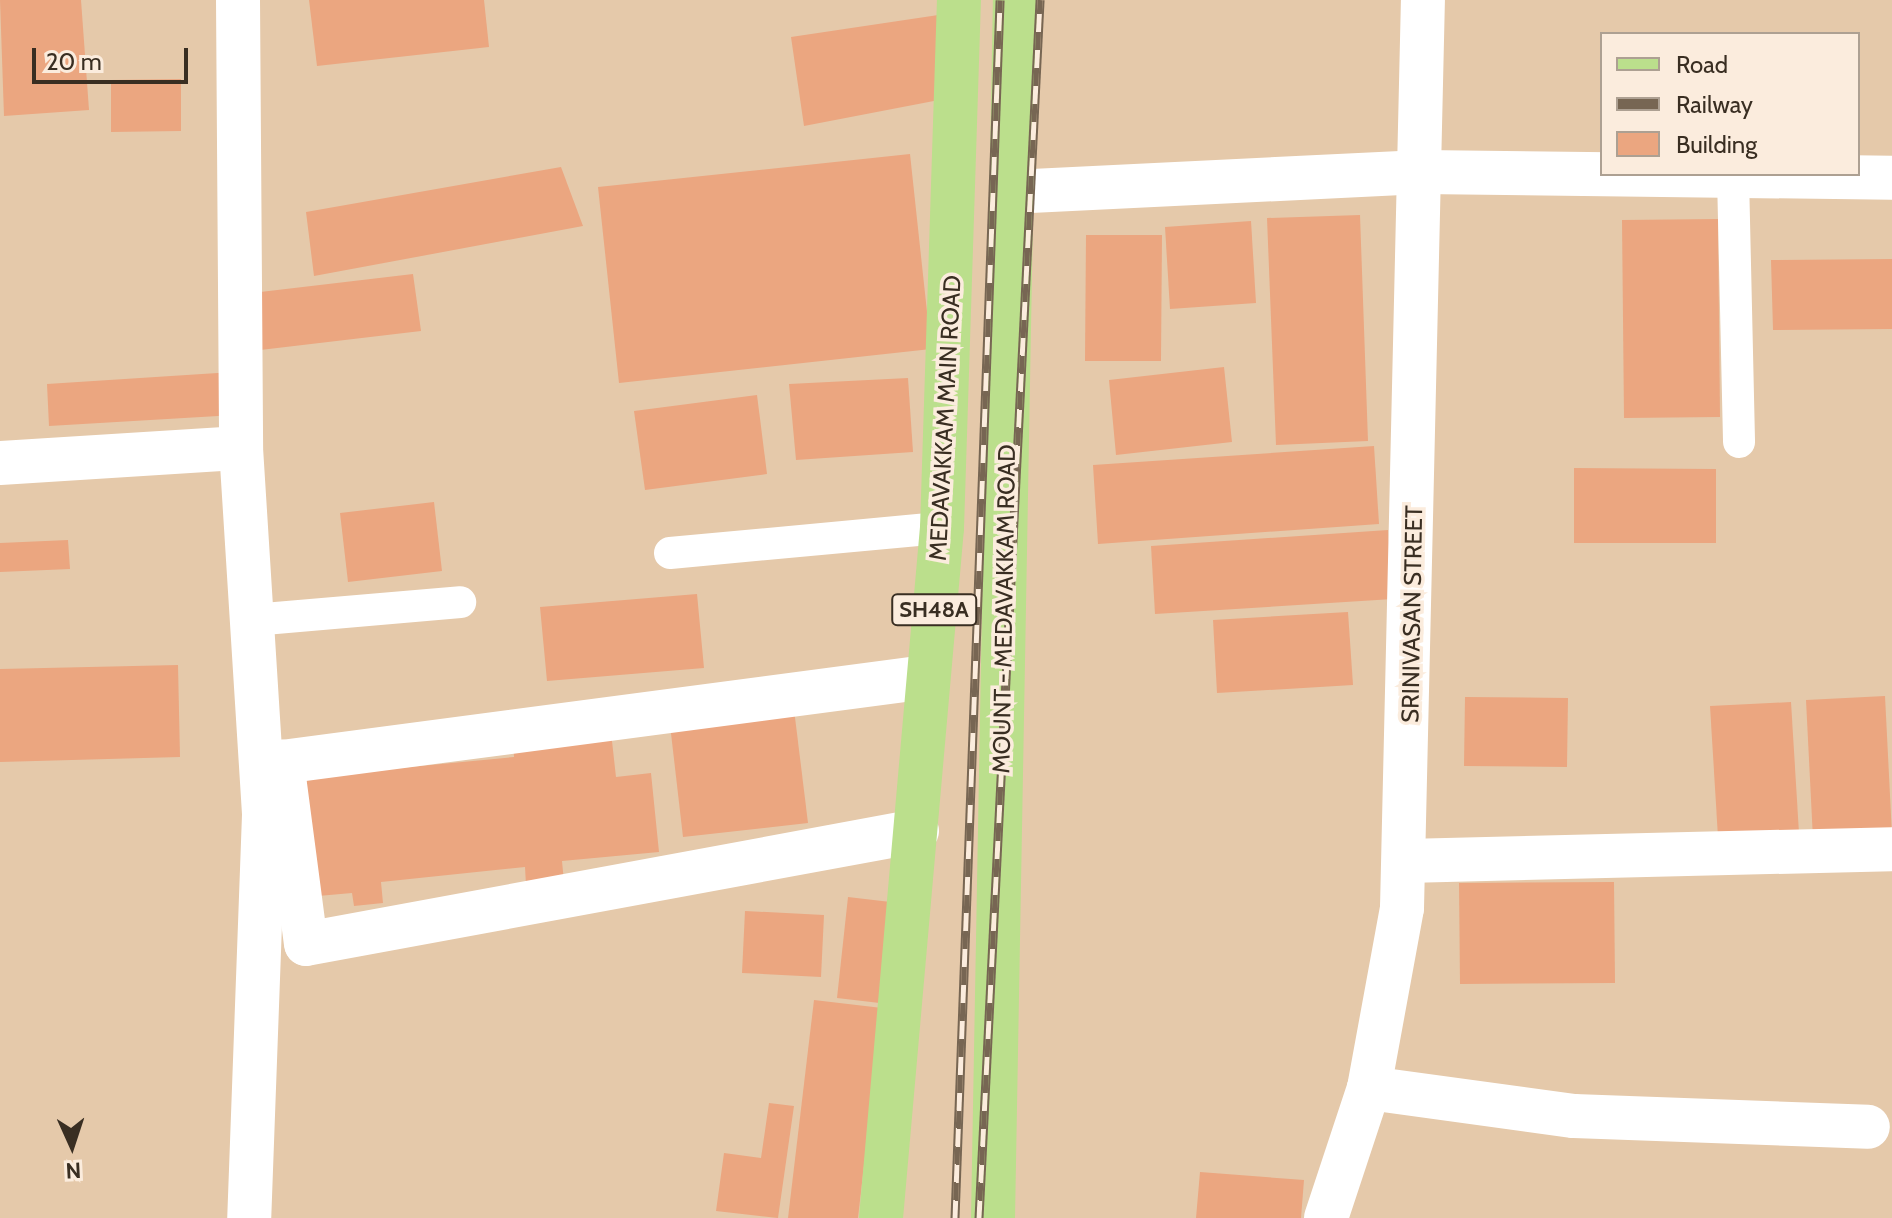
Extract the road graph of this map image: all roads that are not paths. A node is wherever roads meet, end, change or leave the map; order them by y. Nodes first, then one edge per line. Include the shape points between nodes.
1 (238, 0) edge
2 (959, 0) edge
3 (1015, 0) edge
4 (1423, 0) edge
5 (1422, 172) junction
6 (1600, 174) edge
7 (1733, 176) joint
8 (1892, 178) edge
9 (1012, 192) junction
10 (1739, 442) dead end
11 (241, 448) junction
12 (0, 463) edge
13 (942, 528) junction
14 (670, 553) dead end
15 (460, 602) dead end
16 (252, 620) junction
17 (927, 677) junction
18 (917, 831) junction
19 (1892, 849) edge
20 (1406, 861) junction
21 (1369, 1088) junction
22 (1868, 1127) dead end
23 (249, 1218) edge
24 (881, 1218) edge
25 (993, 1218) edge
26 (1326, 1218) edge

1 - 11 street
2 - 13 main road, MEDAVAKKAM MAIN ROAD / SH48A
3 - 9 main road, MOUNT - MEDAVAKKAM ROAD / SH48A
4 - 5 street, SRINIVASAN STREET
5 - 6 street
5 - 9 street
5 - 20 street, SRINIVASAN STREET
7 - 8 street
7 - 10 lane
9 - 25 main road, MOUNT - MEDAVAKKAM ROAD / SH48A
11 - 12 street
11 - 16 street
13 - 14 lane
13 - 17 main road, MEDAVAKKAM MAIN ROAD / SH48A
15 - 16 lane
16 - 23 street via 264,815
17 - 18 main road, MEDAVAKKAM MAIN ROAD / SH48A
17 - 18 street via 282,762 306,944
18 - 24 main road, MEDAVAKKAM MAIN ROAD / SH48A
19 - 20 street
20 - 21 street, SRINIVASAN STREET
21 - 22 street via 1574,1116
21 - 26 street, SRINIVASAN STREET

